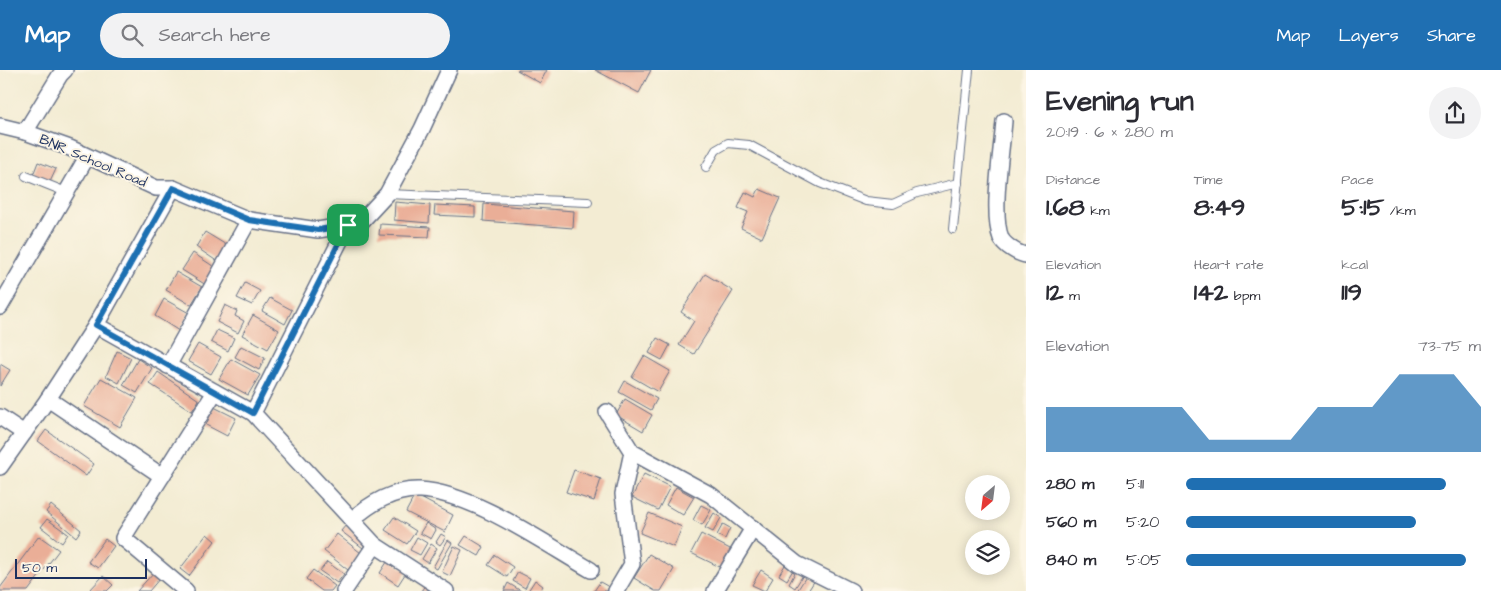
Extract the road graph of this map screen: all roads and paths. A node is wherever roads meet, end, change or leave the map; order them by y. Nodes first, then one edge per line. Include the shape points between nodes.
1 (65, 70) edge
2 (449, 70) edge
3 (969, 70) edge
4 (1004, 121) dead end
5 (0, 126) edge
6 (24, 132) junction
7 (87, 157) junction
8 (706, 167) dead end
9 (26, 176) dead end
10 (958, 183) junction
11 (173, 188) junction
12 (66, 192) junction
13 (387, 194) junction
14 (588, 202) dead end
15 (249, 220) junction
16 (348, 225) junction
17 (953, 230) dead end
18 (1026, 255) edge
19 (0, 307) edge
20 (96, 325) junction
21 (168, 366) junction
22 (215, 392) junction
23 (48, 399) junction
24 (607, 412) dead end
25 (253, 413) junction
26 (0, 417) edge
27 (24, 433) junction
28 (632, 452) junction
29 (0, 467) edge
30 (162, 476) junction
31 (352, 520) junction
32 (753, 528) junction
33 (375, 545) junction
34 (591, 570) dead end
35 (825, 586) edge
36 (186, 591) edge
37 (344, 591) edge
38 (446, 591) edge
39 (616, 591) edge
40 (714, 591) edge
41 (851, 591) edge

1 - 6 street
2 - 13 street, BNR School Road
3 - 10 lane
4 - 18 street via 997,221 1002,240
5 - 6 street, BNR School Road
6 - 7 street, BNR School Road
7 - 11 street, BNR School Road via 156,188
7 - 12 street
8 - 10 lane via 716,150 728,143 750,145 820,183 866,202 893,204 917,193
9 - 12 lane
10 - 17 lane
11 - 15 street, BNR School Road
11 - 20 street
12 - 19 street
13 - 14 lane
13 - 16 street, BNR School Road via 360,223
15 - 16 street, BNR School Road via 318,230
15 - 21 street
16 - 25 street
20 - 21 street
20 - 23 street
21 - 22 street
22 - 25 street
22 - 30 street
23 - 27 street
23 - 30 street
24 - 28 street
25 - 31 street
26 - 27 street
27 - 29 street
28 - 32 street via 711,495
28 - 39 street via 623,494 632,564
30 - 36 street via 123,538
31 - 33 street
31 - 34 street via 367,506 393,494 418,490 441,494 473,503
32 - 35 street
32 - 40 street
33 - 37 street
33 - 38 street
35 - 41 street

